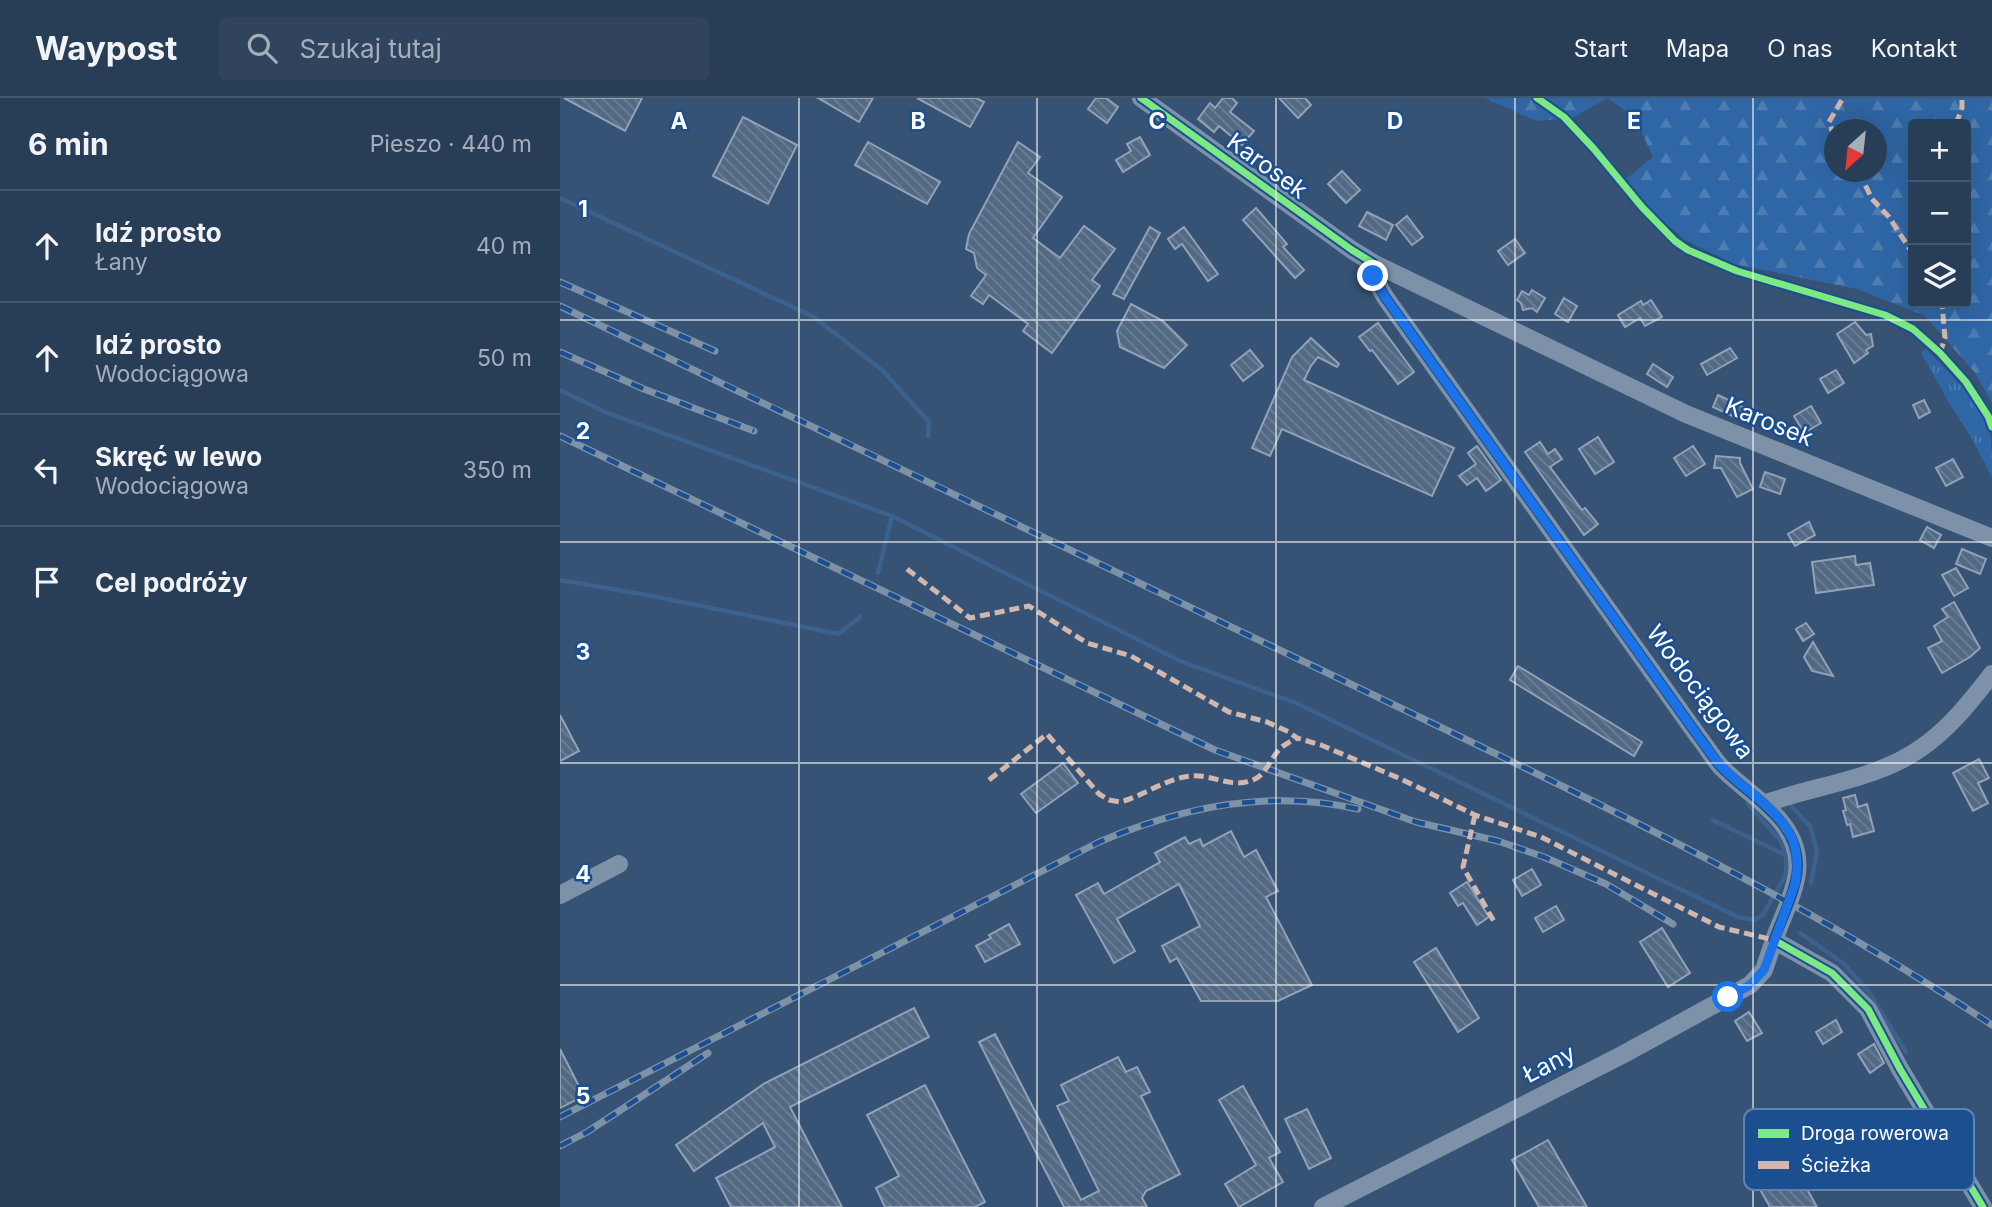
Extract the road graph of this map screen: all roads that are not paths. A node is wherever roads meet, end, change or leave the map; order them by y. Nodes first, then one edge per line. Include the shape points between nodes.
1 (1141, 98) edge
2 (1373, 263) junction
3 (1992, 538) edge
4 (1992, 674) edge
5 (1764, 804) junction
6 (619, 864) dead end
7 (560, 895) edge
8 (1774, 940) junction
9 (1924, 1109) edge
10 (1973, 1190) edge
11 (1323, 1207) edge
12 (1983, 1207) edge

1 - 2 street, Karosek
2 - 3 street, Karosek via 1685,414
2 - 5 street, Wodociągowa via 1373,276 1385,297 1698,736 1720,766
4 - 5 street via 1942,732 1919,750 1868,773
5 - 8 street, Wodociągowa via 1788,829 1797,856 1795,884
6 - 7 street
8 - 9 street via 1832,973 1868,1009
8 - 11 street, Łany via 1764,970 1750,985
10 - 12 street

